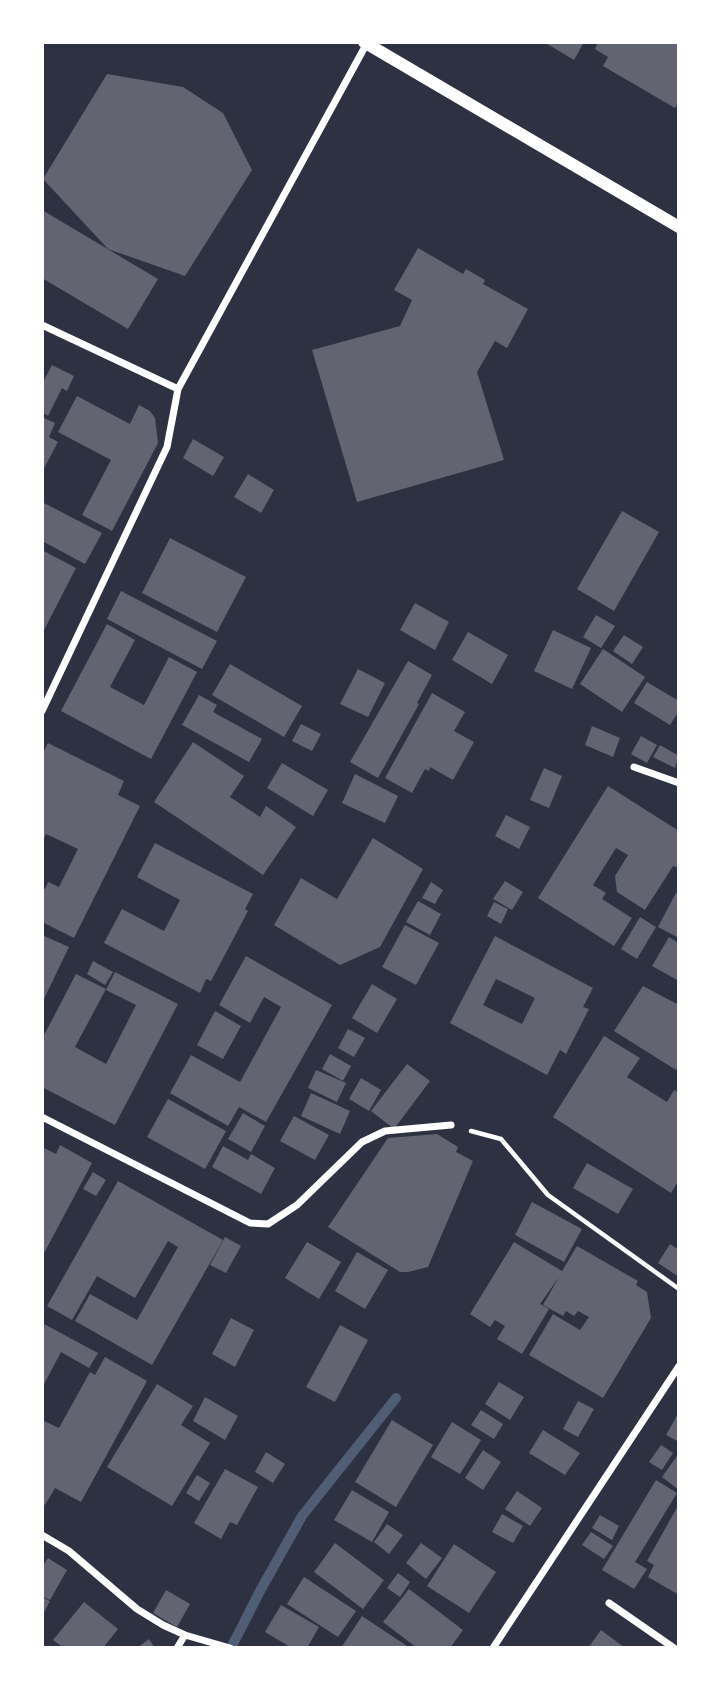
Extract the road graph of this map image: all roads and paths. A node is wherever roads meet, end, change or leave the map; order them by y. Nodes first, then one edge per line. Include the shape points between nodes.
1 (366, 42) edge
2 (679, 227) edge
3 (42, 325) edge
4 (178, 389) junction
5 (42, 711) edge
6 (635, 767) dead end
7 (679, 783) edge
8 (42, 1117) edge
9 (451, 1125) joint
10 (679, 1289) edge
11 (679, 1366) edge
12 (42, 1535) edge
13 (609, 1603) dead end
14 (185, 1635) junction
15 (177, 1648) edge
16 (230, 1648) edge
17 (493, 1648) edge
18 (674, 1648) edge

1 - 2 street
1 - 4 street
3 - 4 street
4 - 5 street via 167,447
6 - 7 street
8 - 9 street via 250,1223 268,1224 297,1205 362,1142 385,1131
9 - 10 path via 501,1139 548,1195
11 - 17 street
12 - 14 street via 78,1558 137,1609
13 - 18 street
14 - 15 street
14 - 16 street

